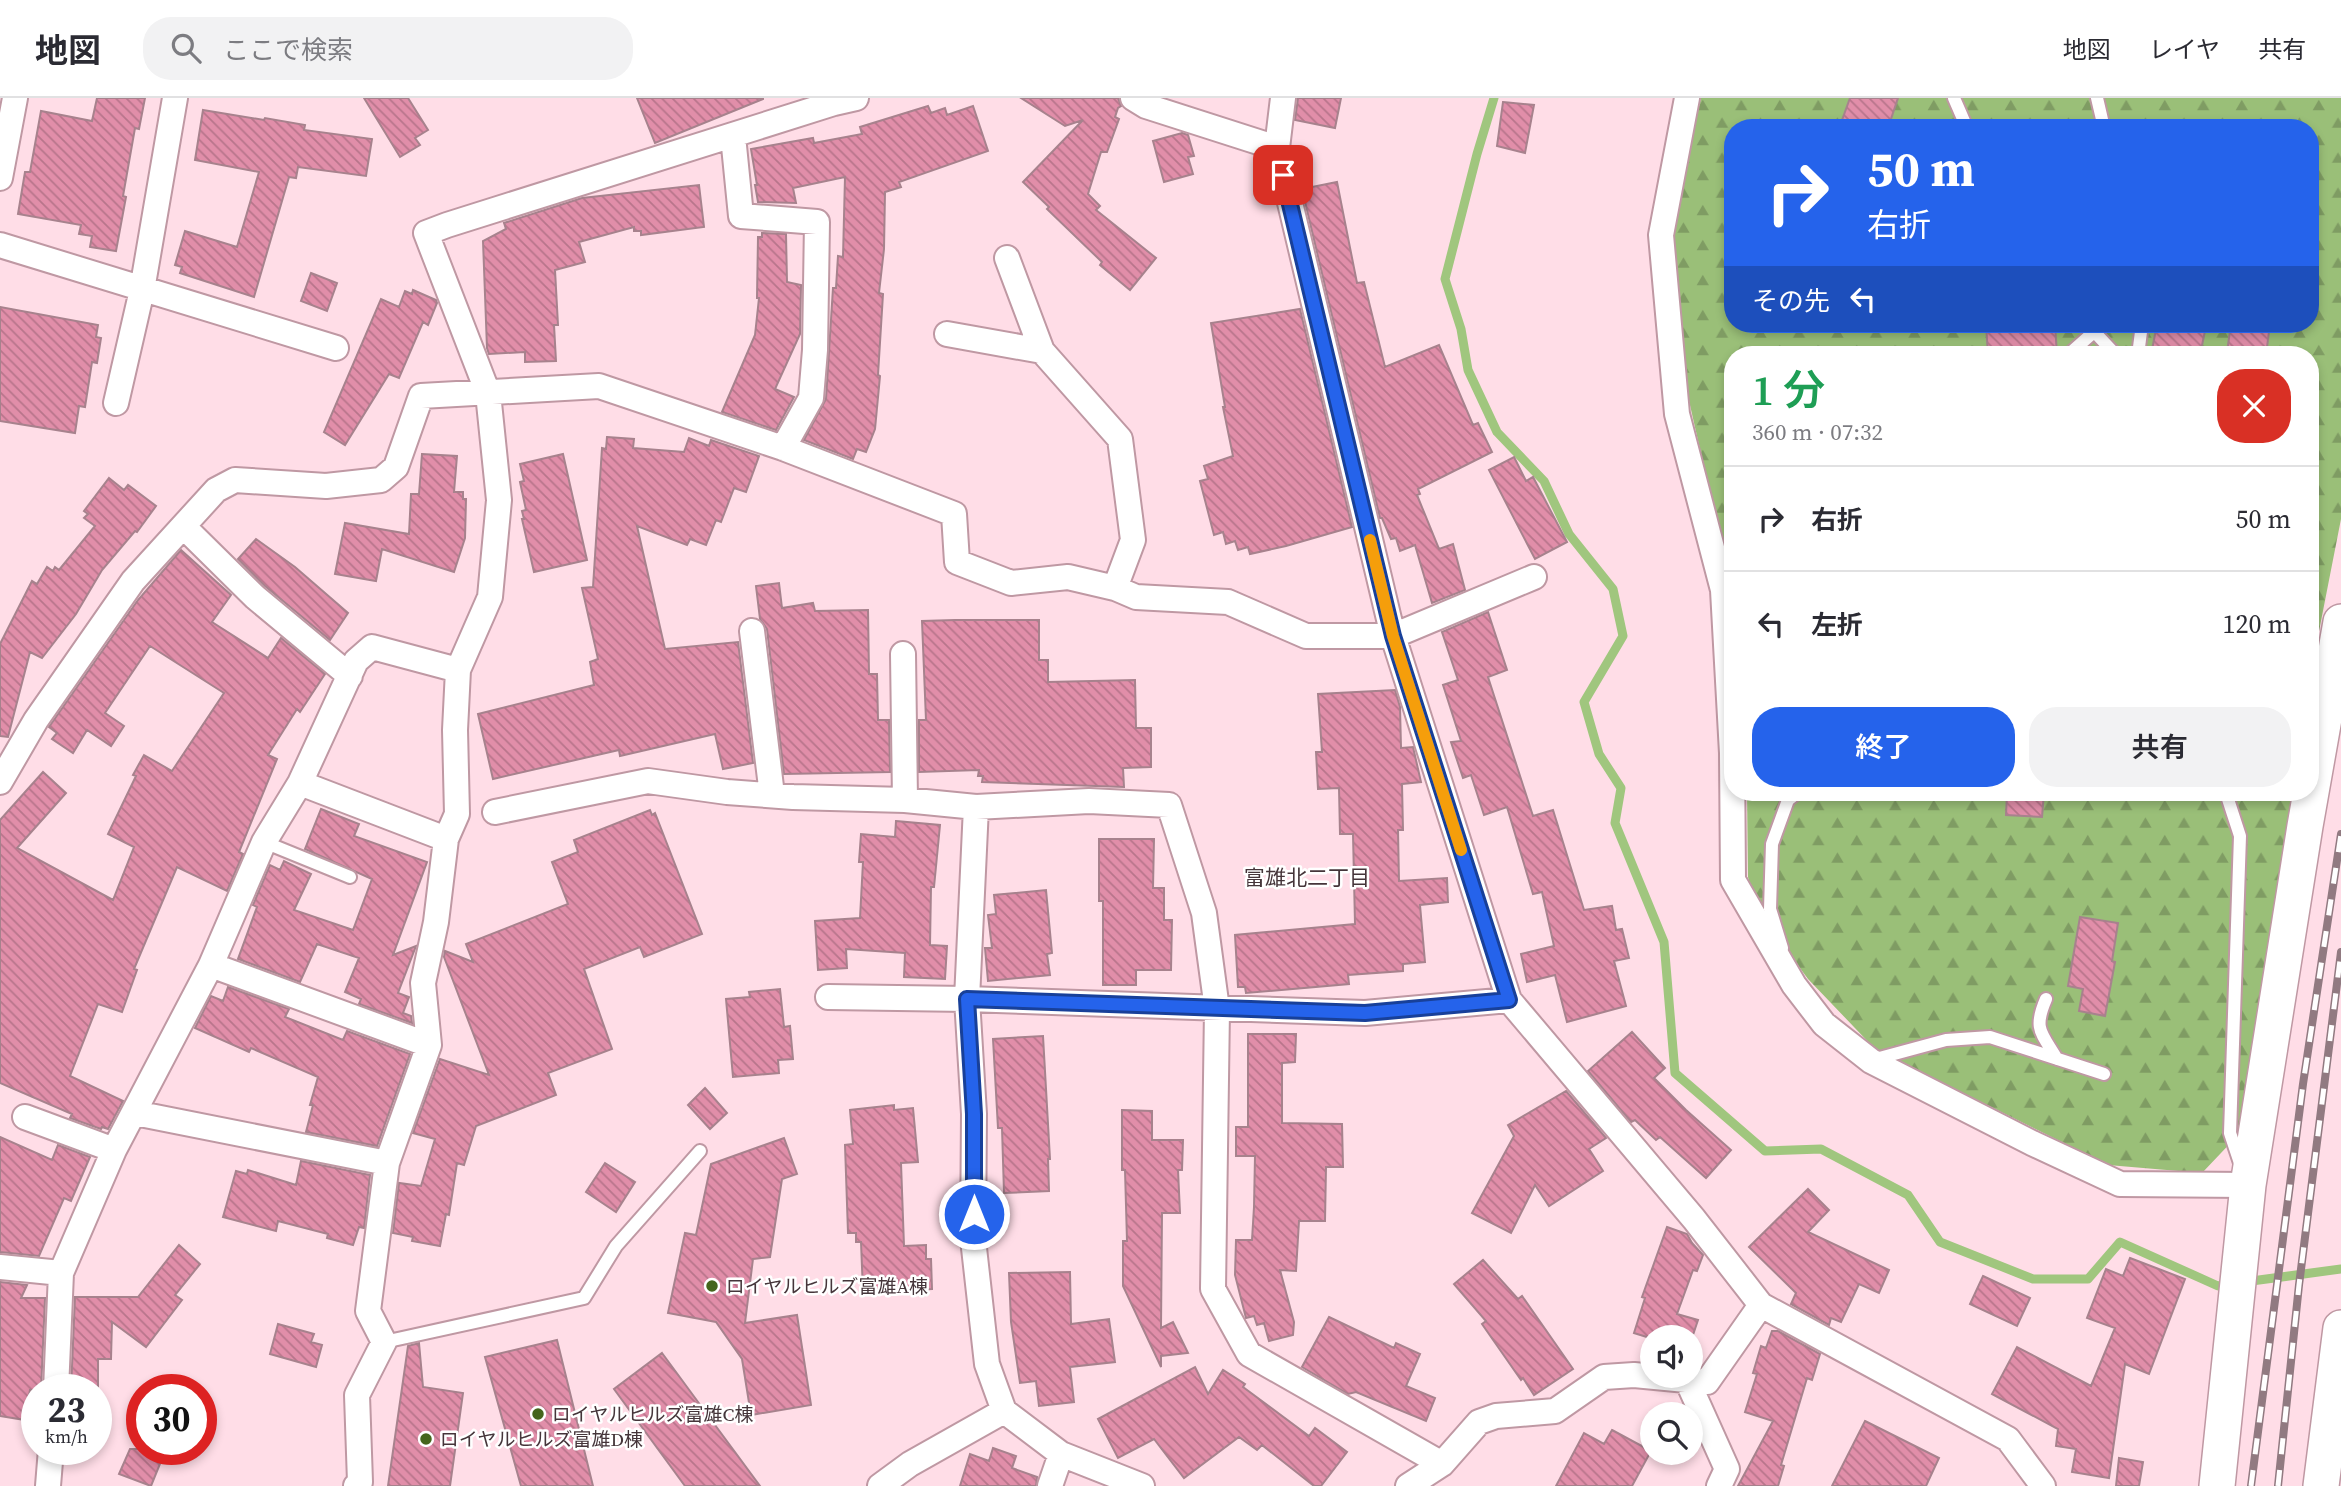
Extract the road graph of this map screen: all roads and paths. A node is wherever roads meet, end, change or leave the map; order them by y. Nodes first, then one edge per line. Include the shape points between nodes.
1 (15, 98) edge
2 (175, 98) edge
3 (856, 98) edge
4 (1133, 98) edge
5 (1283, 98) edge
6 (1687, 98) edge
7 (1954, 98) edge
8 (2097, 98) edge
9 (1963, 119) edge
10 (2102, 119) edge
11 (733, 136) junction
12 (1277, 148) junction
13 (0, 178) edge
14 (0, 245) edge
15 (1007, 258) dead end
16 (142, 290) junction
17 (2096, 333) edge
18 (947, 334) dead end
19 (2108, 346) edge
20 (335, 348) dead end
21 (1042, 351) junction
22 (488, 393) junction
23 (116, 403) dead end
24 (783, 447) junction
25 (184, 527) junction
26 (1534, 577) dead end
27 (1115, 588) junction
28 (1724, 608) edge
29 (2341, 622) edge
30 (752, 631) dead end
31 (1393, 636) junction
32 (903, 654) dead end
33 (458, 670) junction
34 (350, 676) junction
35 (2319, 747) edge
36 (0, 782) edge
37 (300, 783) junction
38 (772, 795) junction
39 (905, 800) junction
40 (1732, 801) edge
41 (1788, 801) edge
42 (2229, 801) edge
43 (2309, 801) edge
44 (976, 807) junction
45 (495, 812) dead end
46 (446, 839) junction
47 (264, 842) junction
48 (350, 877) dead end
49 (211, 965) junction
50 (1794, 985) junction
51 (828, 997) dead end
52 (967, 999) junction
53 (2046, 999) dead end
54 (1509, 1000) junction
55 (1217, 1009) junction
56 (429, 1045) junction
57 (2057, 1059) junction
58 (1871, 1060) junction
59 (2104, 1074) dead end
60 (135, 1113) junction
61 (25, 1117) dead end
62 (114, 1150) junction
63 (700, 1151) dead end
64 (387, 1163) junction
65 (2248, 1185) junction
66 (0, 1268) edge
67 (61, 1273) junction
68 (1761, 1305) junction
69 (2341, 1328) edge
70 (384, 1342) junction
71 (57, 1374) edge
72 (1640, 1376) edge
73 (1703, 1382) edge
74 (1691, 1388) edge
75 (1004, 1411) junction
76 (1061, 1454) junction
77 (1441, 1464) junction
78 (50, 1465) edge
79 (48, 1486) edge
80 (356, 1486) edge
81 (880, 1486) edge
82 (1051, 1486) edge
83 (1142, 1486) edge
84 (1408, 1486) edge
85 (1719, 1486) edge
86 (2043, 1486) edge
87 (2217, 1486) edge
88 (2321, 1486) edge

1 - 13 street
2 - 16 street
3 - 11 street
4 - 12 street
5 - 12 street
6 - 28 street via 1661,235 1676,414
7 - 9 lane
8 - 10 lane
11 - 22 street via 426,233
11 - 24 street via 741,216 817,222 811,398
12 - 31 street
14 - 16 street
15 - 21 street
16 - 20 street
16 - 23 street
17 - 19 lane
18 - 21 street
21 - 27 street via 1121,439 1133,540
22 - 24 street via 599,386
22 - 25 street via 421,396 396,467 381,480 326,486 235,480 216,490
22 - 33 street via 499,500 490,597
24 - 27 street via 954,514 957,562 1012,583 1068,577
25 - 34 street via 255,597
25 - 36 street via 133,581 36,720
26 - 31 street
27 - 31 street via 1136,597 1228,601 1306,636
29 - 35 street
30 - 38 street
31 - 54 street
32 - 39 street
33 - 34 street via 372,647 356,661
33 - 46 street via 457,814
34 - 37 street
37 - 46 street
37 - 47 street
38 - 39 street
38 - 45 street via 648,781
39 - 44 street
40 - 50 street via 1733,880
41 - 50 lane via 1772,844 1770,909
42 - 65 lane via 2240,836 2230,1133
43 - 65 street
44 - 52 street
44 - 55 street via 1089,801 1169,806 1204,913
46 - 56 street via 423,983
47 - 48 lane
47 - 49 street
49 - 56 street
49 - 60 street
50 - 58 street via 1824,1024
51 - 52 street
52 - 55 street
52 - 75 street via 974,1114 973,1239 987,1364
53 - 57 lane via 2038,1018 2040,1031
54 - 55 street via 1365,1013
54 - 68 street
55 - 77 street via 1213,1289 1249,1354
56 - 64 street
57 - 58 lane via 1990,1037 1946,1041
57 - 59 lane
58 - 65 street via 2120,1184
60 - 62 street
60 - 64 street
61 - 62 street
62 - 67 street
63 - 70 lane via 616,1246 584,1298
64 - 70 street via 368,1311
65 - 87 street
66 - 67 street
67 - 71 street
68 - 73 street
68 - 86 street via 2008,1438
69 - 88 street
70 - 80 street via 356,1395 360,1482
72 - 77 street via 1604,1377 1555,1411 1496,1416 1479,1422
74 - 85 street via 1727,1469
75 - 76 street
75 - 81 street
76 - 82 street
76 - 83 street
77 - 84 street
78 - 79 street

